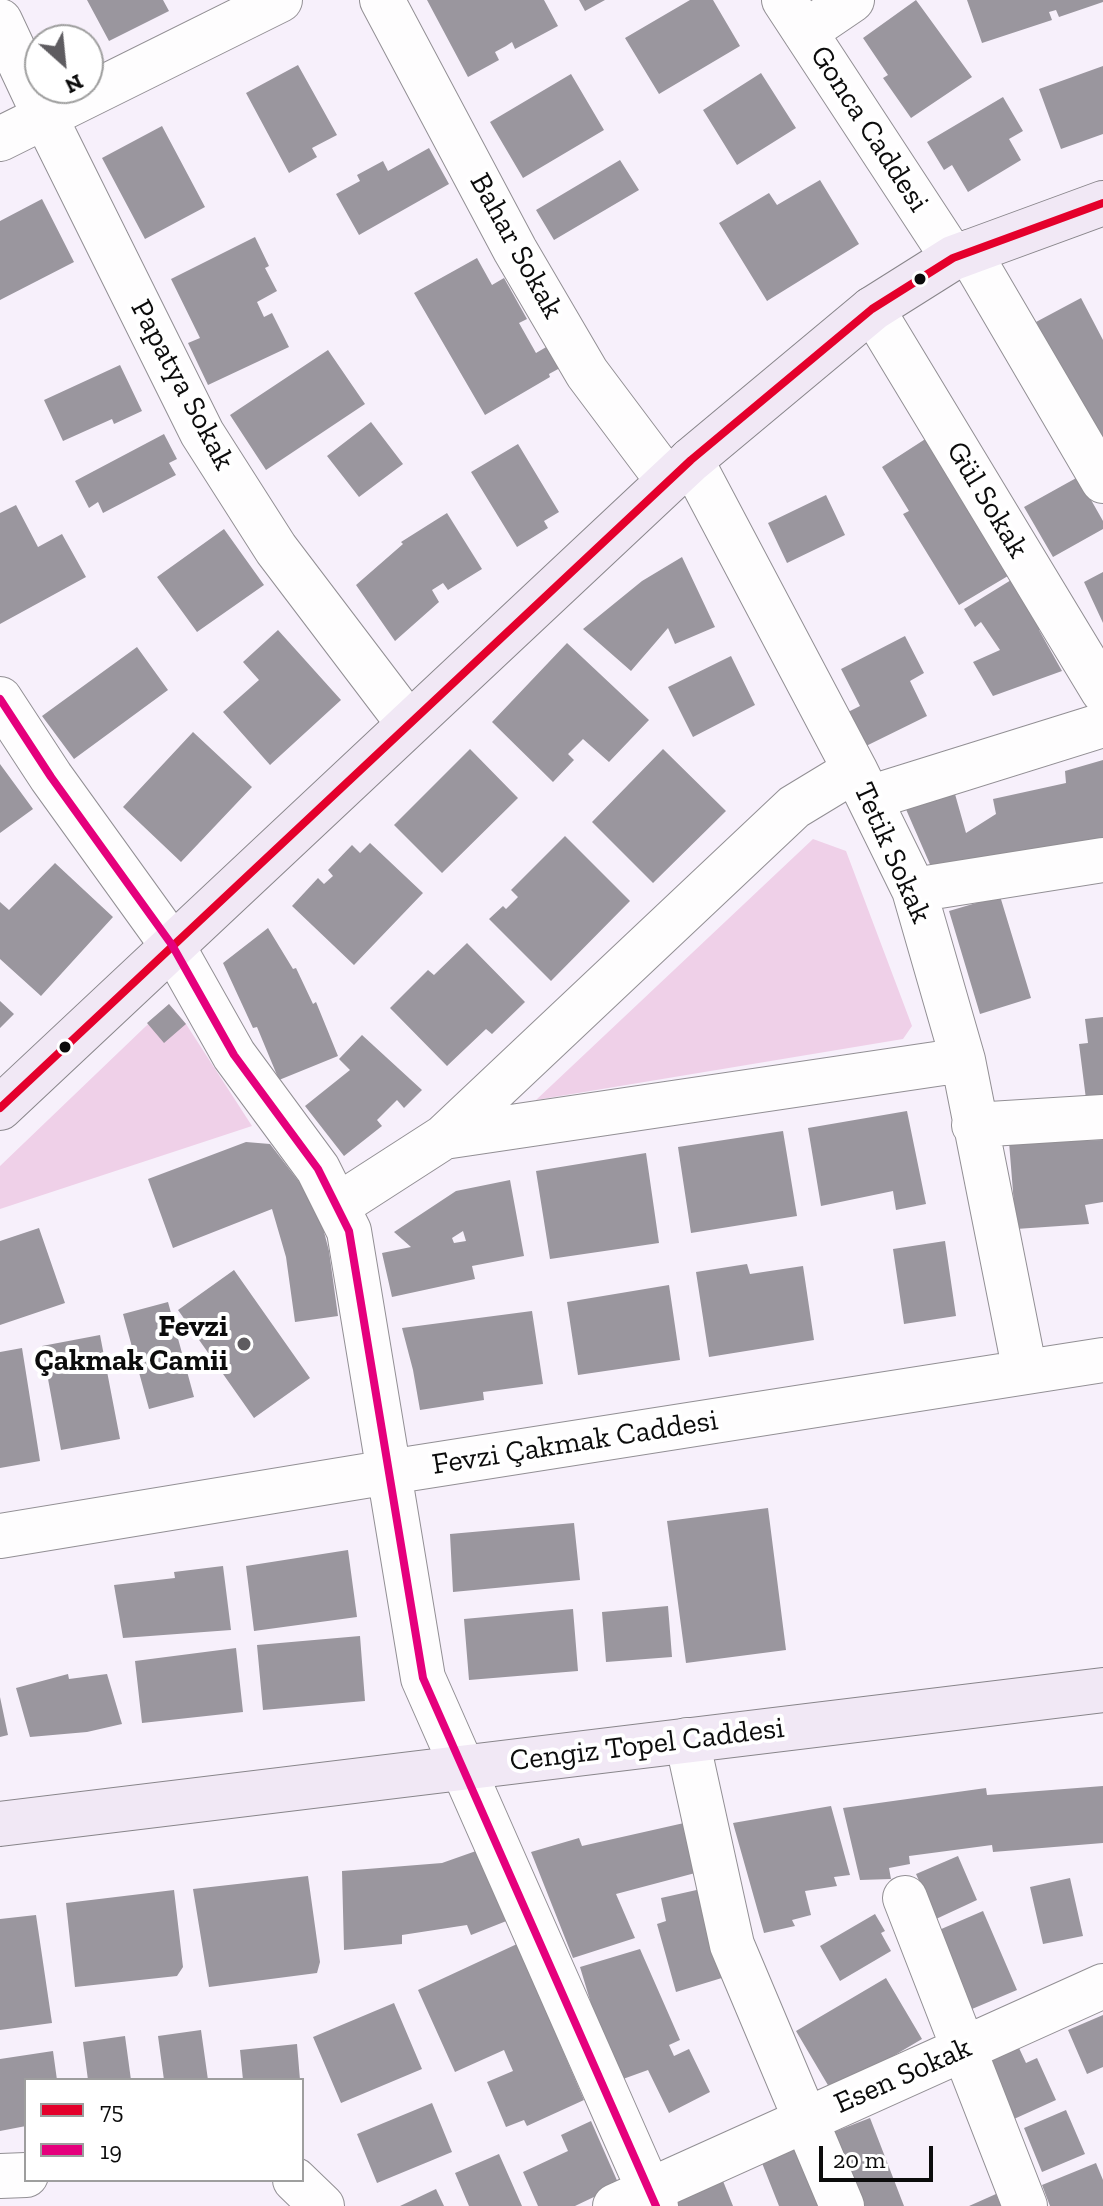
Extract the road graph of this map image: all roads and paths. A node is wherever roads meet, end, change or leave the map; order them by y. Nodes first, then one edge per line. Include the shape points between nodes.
1 (280, 0) edge
2 (382, 0) edge
3 (852, 0) edge
4 (795, 16) edge
5 (0, 21) edge
6 (45, 117) junction
7 (0, 139) edge
8 (1103, 203) edge
9 (961, 255) junction
10 (872, 309) junction
11 (680, 470) junction
12 (1103, 481) edge
13 (1103, 691) edge
14 (0, 699) edge
15 (408, 723) junction
16 (1103, 725) edge
17 (862, 784) junction
18 (1103, 860) edge
19 (914, 890) junction
20 (172, 945) junction
21 (963, 1060) junction
22 (0, 1108) edge
23 (1103, 1117) edge
24 (974, 1125) junction
25 (444, 1137) junction
26 (337, 1206) junction
27 (1103, 1360) edge
28 (1025, 1372) junction
29 (389, 1472) junction
30 (0, 1536) edge
31 (1103, 1690) edge
32 (687, 1740) junction
33 (462, 1768) junction
34 (0, 1824) edge
35 (905, 1898) dead end
36 (1103, 1986) edge
37 (964, 2049) junction
38 (805, 2120) junction
39 (24, 2175) edge
40 (0, 2176) edge
41 (297, 2182) edge
42 (640, 2201) edge
43 (322, 2206) edge
44 (842, 2206) edge
45 (1025, 2206) edge

1 - 6 street
2 - 11 street, Bahar Sokak via 587,373
3 - 4 street
4 - 9 street, Gonca Caddesi
5 - 6 street, Papatya Sokak
6 - 7 street
6 - 15 street, Papatya Sokak via 202,433 276,549
8 - 9 main road
9 - 10 main road
9 - 12 street, Gonca Caddesi
10 - 11 main road
10 - 13 street, Gül Sokak
11 - 15 main road
11 - 17 street, Tetik Sokak
14 - 20 street
15 - 20 main road
16 - 17 street
17 - 19 street, Tetik Sokak
17 - 25 street via 794,807
18 - 19 street
19 - 21 street, Tetik Sokak
20 - 22 main road
20 - 26 street via 234,1055 318,1169
21 - 24 street, Tetik Sokak
21 - 25 street
23 - 24 street
24 - 28 street, Tetik Sokak
25 - 26 street
26 - 29 street via 349,1231
27 - 28 street, Fevzi Çakmak Caddesi
28 - 29 street, Fevzi Çakmak Caddesi
29 - 30 street, Fevzi Çakmak Caddesi
29 - 33 street via 423,1678
31 - 32 main road, Cengiz Topel Caddesi
32 - 33 main road, Cengiz Topel Caddesi
32 - 38 street via 732,1945
33 - 34 main road, Cengiz Topel Caddesi
33 - 42 street
35 - 37 street
36 - 37 street, Esen Sokak
37 - 38 street, Esen Sokak
37 - 45 street
38 - 42 street, Esen Sokak
38 - 44 street
39 - 40 street
41 - 43 street

